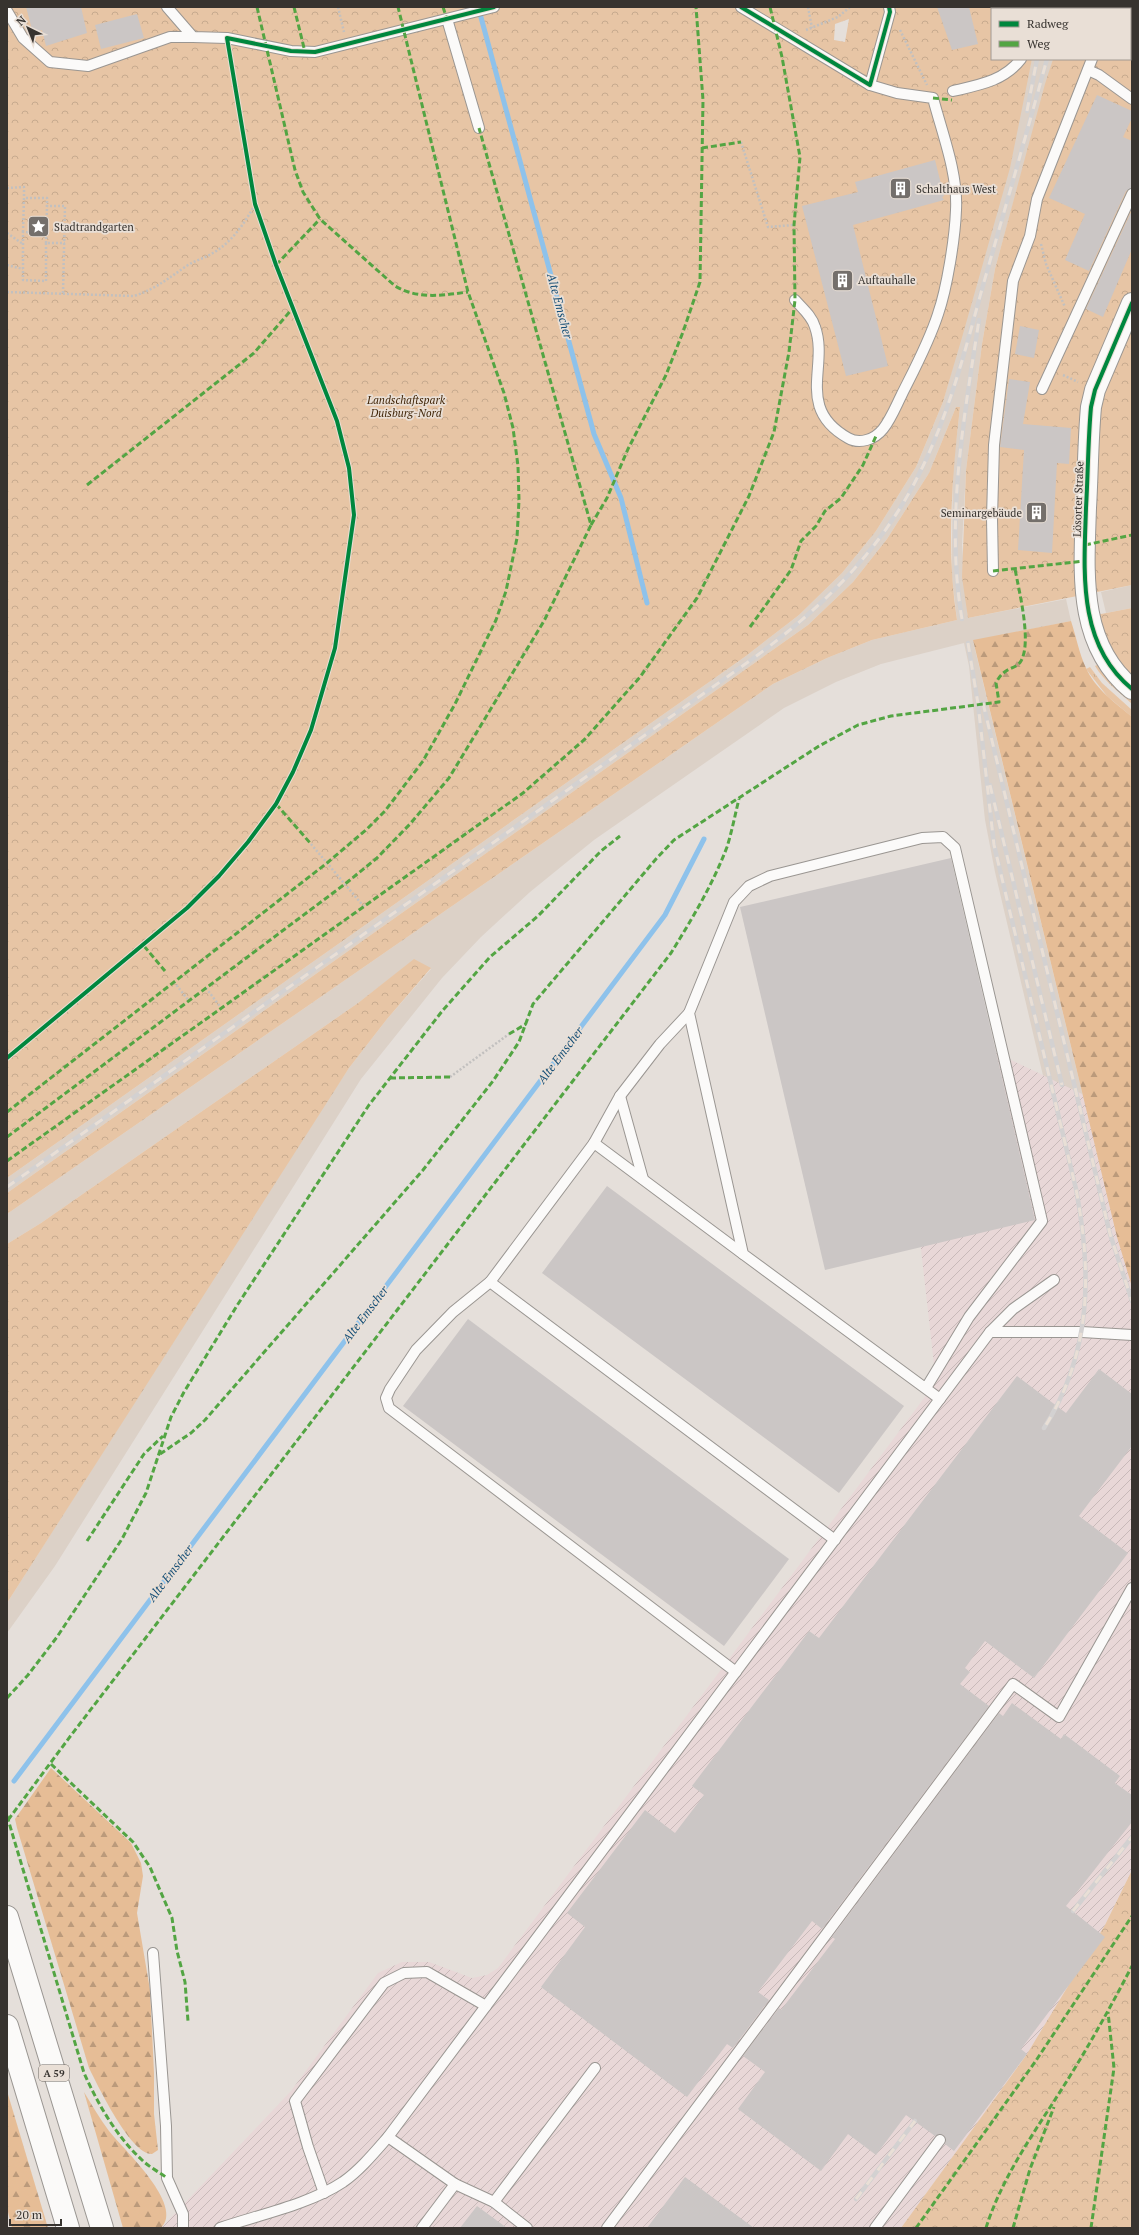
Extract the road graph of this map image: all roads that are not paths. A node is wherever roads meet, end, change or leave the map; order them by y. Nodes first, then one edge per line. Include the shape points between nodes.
1 (167, 7) edge
2 (493, 7) edge
3 (741, 7) edge
4 (890, 9) edge
5 (7, 11) edge
6 (447, 19) junction
7 (193, 37) junction
8 (1020, 60) edge
9 (1092, 60) edge
10 (1088, 70) junction
11 (870, 85) junction
12 (953, 91) dead end
13 (1132, 99) edge
14 (479, 128) dead end
15 (1132, 194) edge
16 (795, 300) dead end
17 (1132, 303) edge
18 (1042, 390) dead end
19 (993, 571) dead end
20 (1132, 689) edge
21 (689, 1013) junction
22 (620, 1096) junction
23 (594, 1143) junction
24 (642, 1179) junction
25 (743, 1254) junction
26 (1054, 1280) dead end
27 (490, 1282) junction
28 (990, 1332) junction
29 (1132, 1335) edge
30 (926, 1388) junction
31 (940, 1399) junction
32 (835, 1540) junction
33 (1132, 1588) edge
34 (736, 1672) junction
35 (7, 1917) edge
36 (152, 1953) dead end
37 (486, 2006) junction
38 (7, 2026) edge
39 (595, 2068) dead end
40 (388, 2137) junction
41 (940, 2140) dead end
42 (455, 2184) junction
43 (324, 2193) junction
44 (494, 2202) junction
45 (68, 2228) edge
46 (102, 2228) edge
47 (182, 2228) edge
48 (220, 2228) edge
49 (422, 2228) edge
50 (527, 2228) edge
51 (606, 2228) edge
52 (875, 2228) edge

1 - 7 lane
2 - 6 lane
3 - 11 lane
4 - 11 lane
5 - 7 lane via 23,38 50,62 88,66 170,37
6 - 7 lane via 315,52 291,51 227,38
6 - 14 lane
8 - 12 lane via 996,79
9 - 10 lane
10 - 13 lane
10 - 19 lane via 1037,199 1030,236 1013,281 994,445
11 - 16 lane via 897,93 933,98 949,158 956,210 938,314 925,348 892,415 884,429 876,436 857,442 849,439 830,423 823,412 816,387 818,351 815,326
15 - 18 lane
17 - 20 street, Lösorter Straße via 1095,390 1090,428 1085,595 1089,617 1106,660 1113,671
21 - 22 lane via 660,1044
21 - 25 lane
21 - 30 lane via 734,902 749,886 770,876 922,838 943,836 955,848 1042,1221 969,1317
22 - 23 lane
22 - 24 lane
23 - 24 lane
23 - 27 lane
24 - 25 lane
25 - 30 lane
26 - 28 lane via 1013,1309
27 - 32 lane
27 - 34 lane via 453,1312 416,1350 390,1389 386,1398 389,1408
28 - 29 lane
28 - 31 lane
30 - 31 lane
31 - 32 lane
32 - 34 lane
33 - 51 lane via 1059,1717 1013,1684
34 - 37 lane
35 - 46 highway, A 59
36 - 47 lane via 166,2126 167,2178 183,2214
37 - 40 lane
37 - 43 lane via 427,1972 404,1973 384,1983 295,2101
38 - 45 highway, A 59
39 - 44 lane
40 - 42 lane
40 - 43 lane via 363,2165
41 - 52 lane
42 - 44 lane
42 - 49 lane
43 - 48 lane
44 - 50 lane

